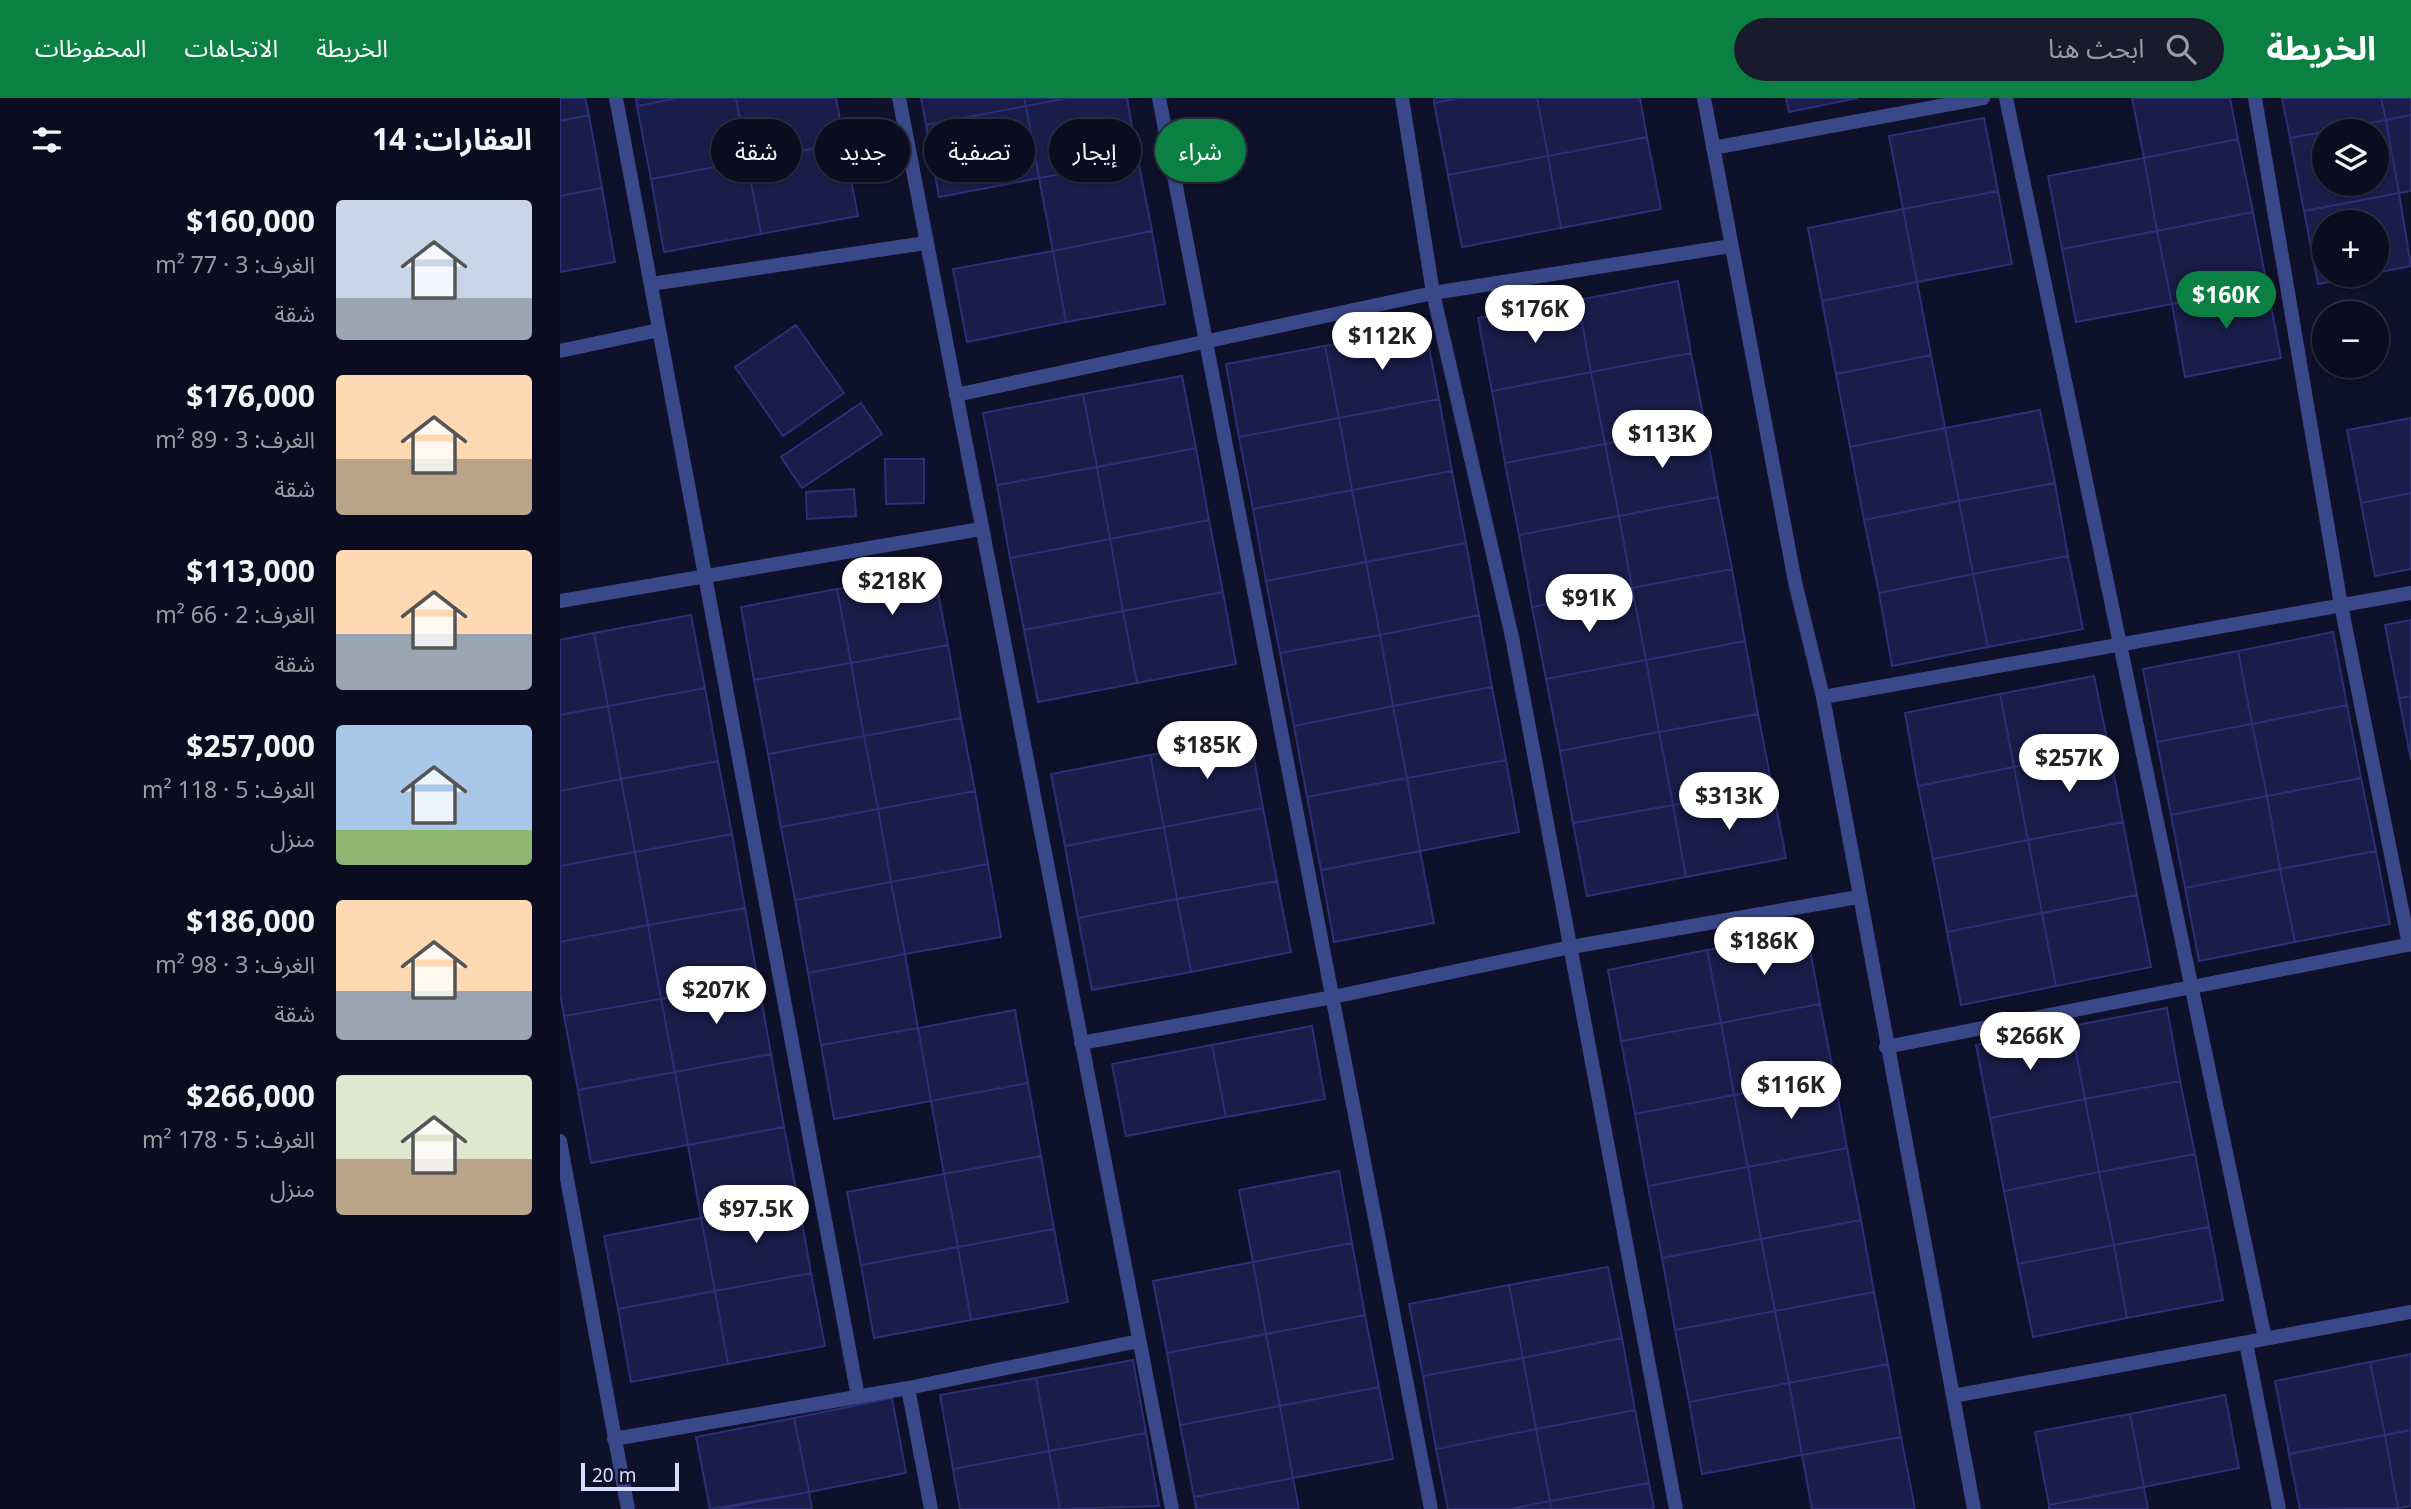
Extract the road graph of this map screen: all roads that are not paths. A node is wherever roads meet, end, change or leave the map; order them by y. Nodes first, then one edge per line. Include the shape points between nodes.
1 (616, 98) edge
2 (899, 98) edge
3 (1159, 98) edge
4 (1402, 98) edge
5 (1704, 98) edge
6 (1983, 98) edge
7 (2006, 98) edge
8 (2255, 98) edge
9 (1713, 148) junction
10 (926, 243) junction
11 (1731, 246) junction
12 (651, 284) junction
13 (1433, 293) junction
14 (659, 330) junction
15 (1206, 340) junction
16 (560, 351) edge
17 (956, 395) junction
18 (981, 529) junction
19 (705, 576) junction
20 (2411, 593) edge
21 (560, 601) edge
22 (2341, 605) junction
23 (2120, 645) junction
24 (1823, 697) junction
25 (1858, 897) junction
26 (2410, 944) edge
27 (1571, 947) junction
28 (2191, 987) junction
29 (1333, 997) junction
30 (1081, 1042) junction
31 (1886, 1047) junction
32 (560, 1141) edge
33 (2411, 1312) edge
34 (2265, 1339) junction
35 (1139, 1340) junction
36 (2246, 1343) junction
37 (908, 1388) junction
38 (858, 1396) junction
39 (1953, 1396) junction
40 (614, 1439) junction
41 (628, 1509) edge
42 (931, 1509) edge
43 (1172, 1509) edge
44 (1431, 1509) edge
45 (1676, 1509) edge
46 (1974, 1509) edge
47 (2279, 1509) edge

1 - 12 street
2 - 10 street
3 - 15 street
4 - 13 street
5 - 9 street
6 - 9 street
7 - 23 street
8 - 22 street
9 - 11 street
10 - 12 street
10 - 17 street
11 - 13 street
11 - 24 street via 1795,582
12 - 14 street
13 - 15 street
13 - 27 street via 1512,638
14 - 16 street
14 - 19 street
15 - 17 street
15 - 29 street
17 - 18 street
18 - 19 street
18 - 30 street
19 - 21 street
19 - 38 street
20 - 22 street
22 - 23 street
22 - 26 street
23 - 24 street
23 - 28 street
24 - 25 street
25 - 27 street
25 - 31 street
26 - 28 street
27 - 29 street
27 - 45 street
28 - 31 street
28 - 34 street
29 - 30 street
29 - 44 street
30 - 35 street
31 - 39 street
32 - 40 street
33 - 34 street
34 - 36 street
35 - 37 street
35 - 43 street
36 - 39 street
36 - 47 street
37 - 38 street
37 - 42 street
38 - 40 street
39 - 46 street
40 - 41 street

